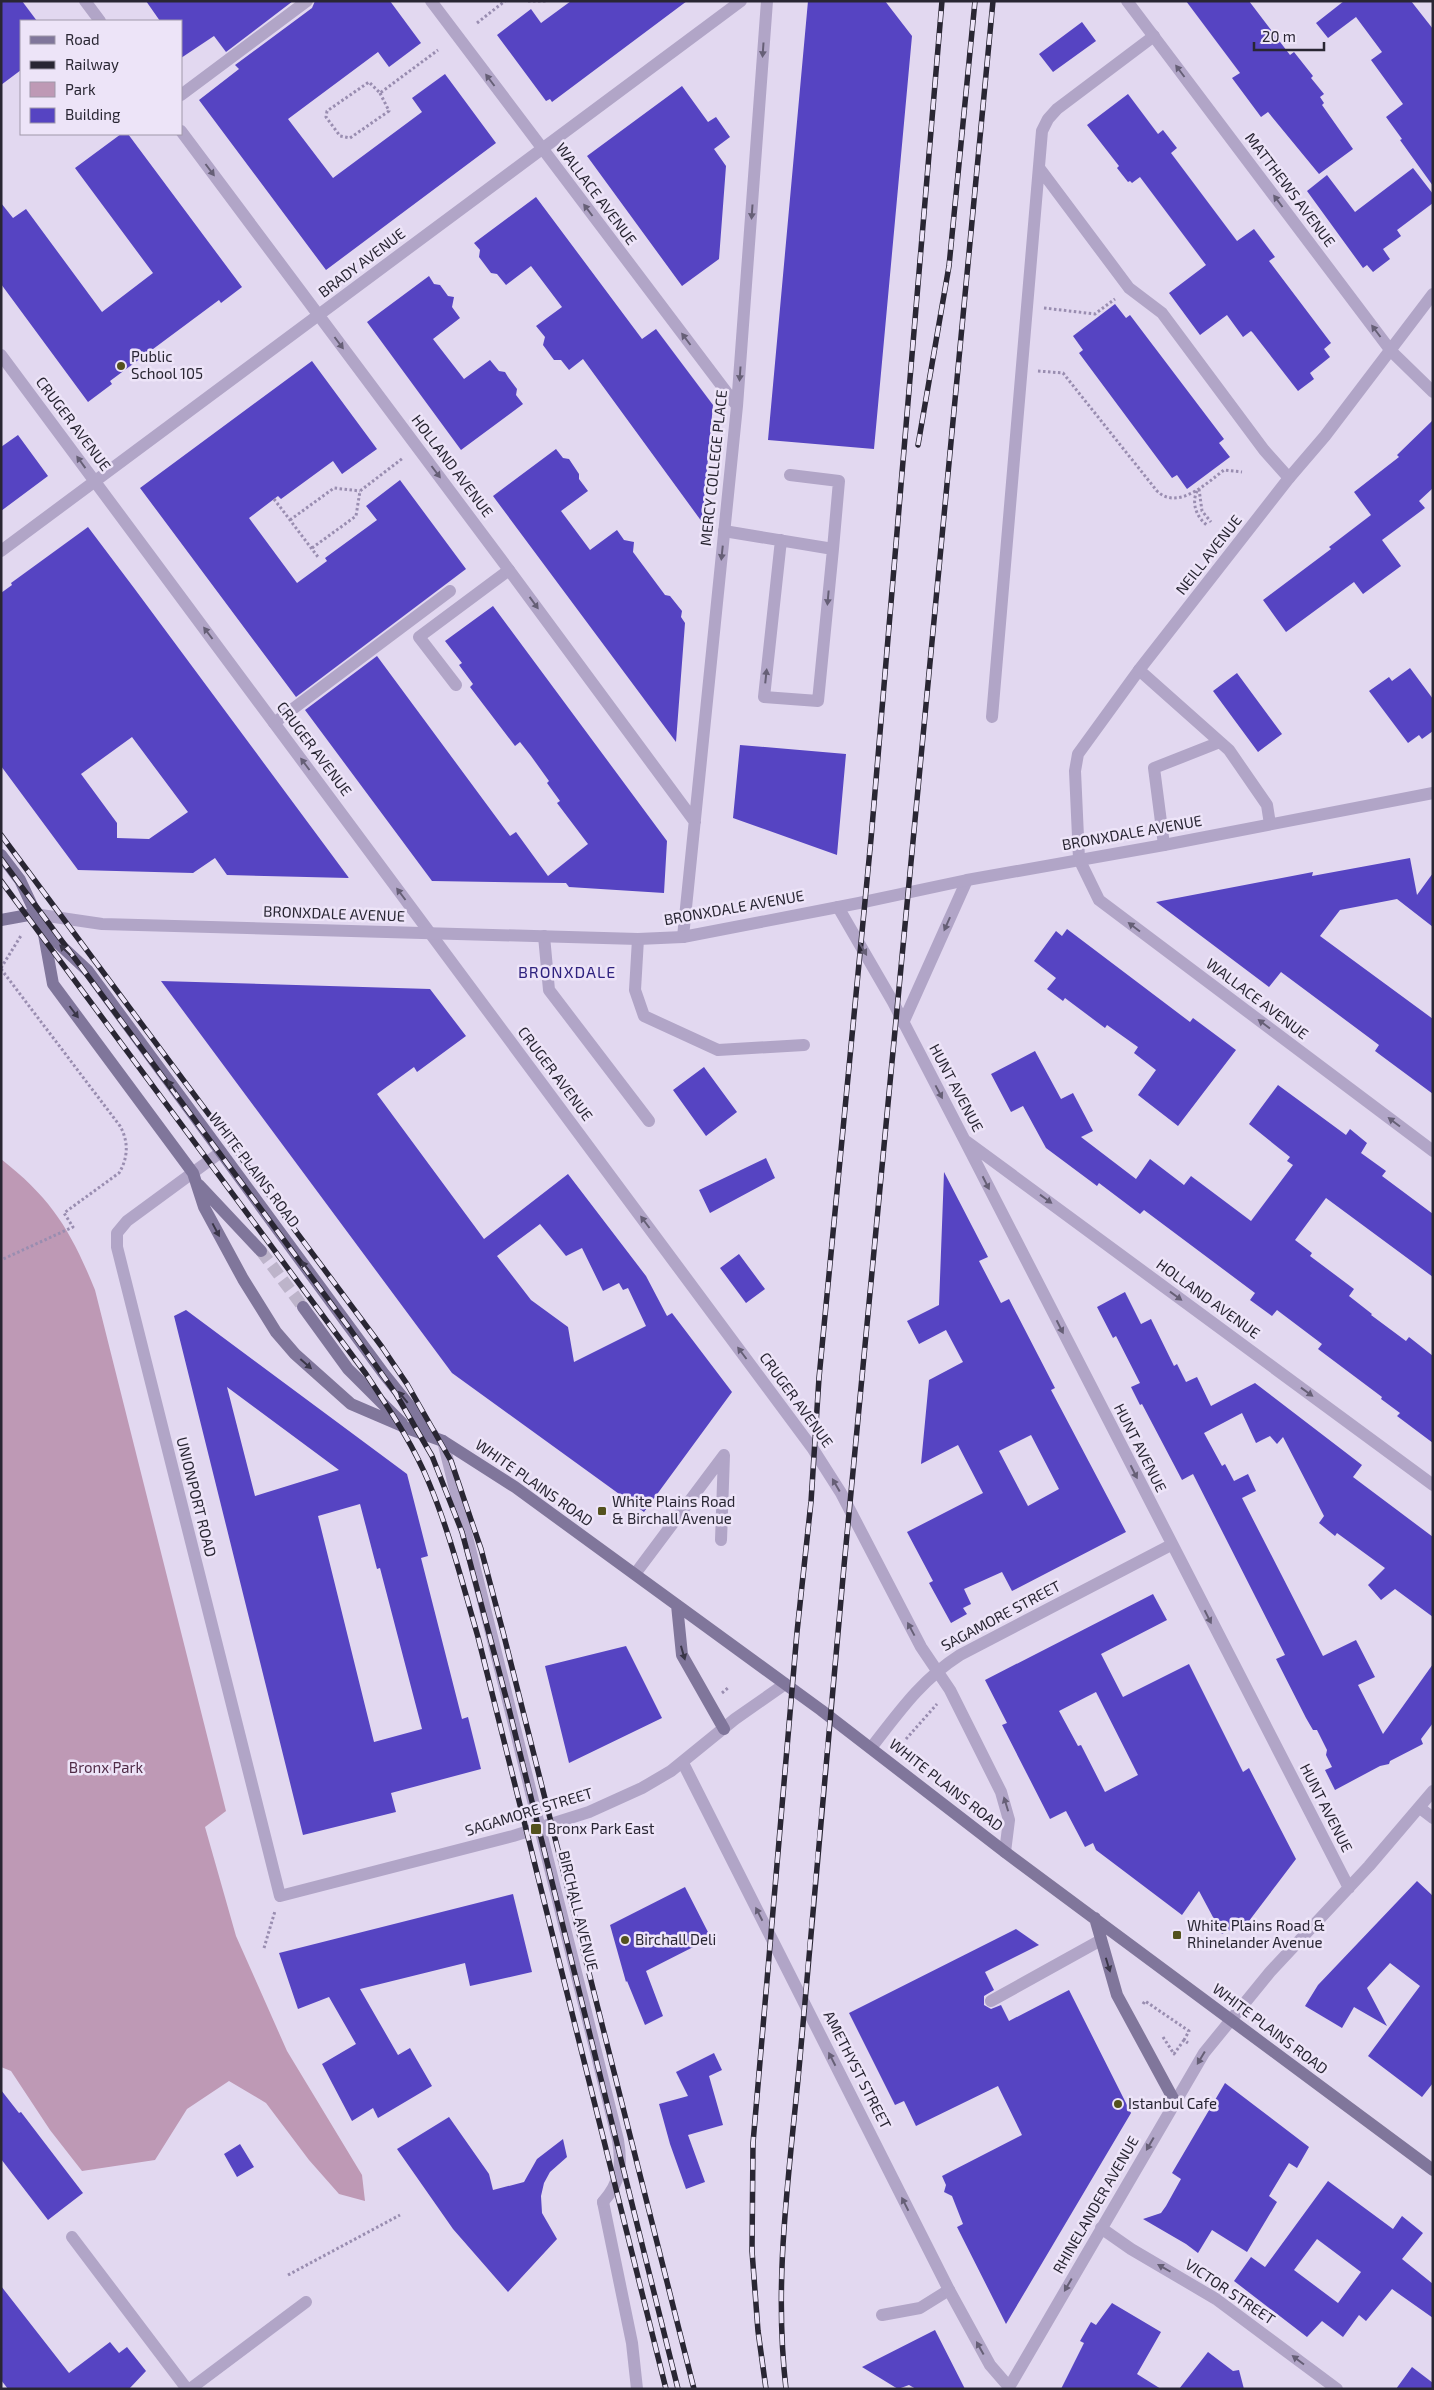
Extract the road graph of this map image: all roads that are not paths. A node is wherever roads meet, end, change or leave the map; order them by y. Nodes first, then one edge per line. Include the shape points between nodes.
1 (85, 1) edge
2 (308, 1) edge
3 (431, 1) edge
4 (741, 1) edge
5 (767, 1) edge
6 (1127, 1) edge
7 (99, 20) edge
8 (1154, 36) junction
9 (182, 94) edge
10 (182, 132) edge
11 (542, 150) junction
12 (1040, 169) junction
13 (1433, 294) edge
14 (318, 315) junction
15 (1391, 351) junction
16 (1, 355) edge
17 (1433, 392) edge
18 (737, 406) junction
19 (790, 475) dead end
20 (1289, 478) junction
21 (95, 481) junction
22 (724, 531) junction
23 (781, 540) junction
24 (833, 549) junction
25 (1, 550) edge
26 (509, 570) junction
27 (450, 591) dead end
28 (1139, 670) junction
29 (456, 685) dead end
30 (992, 717) dead end
31 (274, 723) junction
32 (1220, 742) junction
33 (1433, 793) edge
34 (695, 822) junction
35 (1270, 824) junction
36 (1164, 845) junction
37 (1, 856) edge
38 (1079, 859) junction
39 (967, 880) junction
40 (838, 907) junction
41 (34, 914) junction
42 (1, 920) edge
43 (42, 930) junction
44 (430, 933) junction
45 (544, 936) junction
46 (683, 937) junction
47 (638, 938) junction
48 (904, 1023) junction
49 (804, 1045) dead end
50 (649, 1121) dead end
51 (964, 1139) junction
52 (1433, 1151) edge
53 (221, 1152) junction
54 (196, 1179) junction
55 (261, 1251) tunnel mouth
56 (303, 1307) tunnel mouth
57 (407, 1428) junction
58 (438, 1438) junction
59 (1433, 1485) edge
60 (721, 1540) dead end
61 (1171, 1545) junction
62 (635, 1574) junction
63 (677, 1605) junction
64 (937, 1671) junction
65 (785, 1684) junction
66 (724, 1729) junction
67 (872, 1748) junction
68 (683, 1763) junction
69 (1433, 1791) edge
70 (1420, 1808) junction
71 (1433, 1818) edge
72 (541, 1828) junction
73 (1005, 1852) junction
74 (1348, 1888) junction
75 (280, 1896) joint
76 (1095, 1918) junction
77 (1101, 1940) junction
78 (990, 2002) dead end
79 (1230, 2020) junction
80 (1175, 2102) junction
81 (1433, 2170) edge
82 (1101, 2228) junction
83 (72, 2237) dead end
84 (949, 2290) junction
85 (306, 2302) dead end
86 (882, 2315) dead end
87 (1008, 2388) edge
88 (188, 2389) edge
89 (637, 2389) edge
90 (1337, 2389) edge

1 - 7 street
2 - 9 street
11 -> 3 street, WALLACE AVENUE
4 - 11 street, BRADY AVENUE
5 -> 18 street, MERCY COLLEGE PLACE
6 - 8 street, MATTHEWS AVENUE
8 - 12 street via 1048,119 1042,131
15 -> 8 street, MATTHEWS AVENUE
10 -> 14 street, HOLLAND AVENUE
11 - 14 street, BRADY AVENUE
18 -> 11 street, WALLACE AVENUE
12 - 20 street via 1129,288 1162,313 1264,450
12 - 30 street
13 - 15 street, NEILL AVENUE
14 - 21 street, BRADY AVENUE
14 -> 26 street, HOLLAND AVENUE
15 - 17 street, MATTHEWS AVENUE
15 - 20 street, NEILL AVENUE
21 -> 16 street, CRUGER AVENUE
18 - 22 street, MERCY COLLEGE PLACE
19 - 24 street via 839,481
20 - 28 street, NEILL AVENUE
21 - 25 street, BRADY AVENUE
31 -> 21 street, CRUGER AVENUE
22 - 23 street
22 -> 34 street, MERCY COLLEGE PLACE
23 - 24 street
24 -> 23 street via 818,702 764,697
26 - 29 street via 419,637
26 -> 34 street, HOLLAND AVENUE
27 - 31 street
28 - 32 street
28 - 38 street, NEILL AVENUE via 1078,754 1075,771
44 -> 31 street, CRUGER AVENUE
32 - 35 street via 1267,805
32 - 36 street via 1154,768
33 - 35 street, BRONXDALE AVENUE
34 - 46 street, MERCY COLLEGE PLACE
35 - 36 street, BRONXDALE AVENUE
36 - 38 street, BRONXDALE AVENUE
37 - 41 main road, WHITE PLAINS ROAD via 20,880
38 - 39 street, BRONXDALE AVENUE
52 -> 38 street, WALLACE AVENUE via 1098,900
39 - 40 street, BRONXDALE AVENUE
39 -> 48 street
40 - 46 street, BRONXDALE AVENUE
40 -> 48 street, HUNT AVENUE
41 - 42 main road, BRONXDALE AVENUE
41 - 43 main road, WHITE PLAINS ROAD
41 - 44 street, BRONXDALE AVENUE via 102,924
53 -> 43 main road, WHITE PLAINS ROAD via 88,971
43 -> 54 main road, WHITE PLAINS ROAD via 53,984
44 - 45 street, BRONXDALE AVENUE
64 -> 44 street, CRUGER AVENUE via 920,1647 841,1494 813,1449
45 - 47 street, BRONXDALE AVENUE
45 - 50 street via 549,990
46 - 47 street, BRONXDALE AVENUE
47 - 49 street via 636,990 644,1016 718,1050
48 -> 51 street, HUNT AVENUE
51 -> 59 street, HOLLAND AVENUE
51 -> 61 street, HUNT AVENUE
53 - 54 street, UNIONPORT ROAD
58 -> 53 main road, WHITE PLAINS ROAD via 384,1374
54 - 55 main road, WHITE PLAINS ROAD
54 -> 57 main road, WHITE PLAINS ROAD via 204,1207 276,1332 295,1354 351,1404
54 - 75 street, UNIONPORT ROAD via 121,1227 117,1233 117,1247
56 - 57 main road, WHITE PLAINS ROAD via 348,1369
57 - 58 main road, WHITE PLAINS ROAD
58 - 62 main road, WHITE PLAINS ROAD via 515,1488
58 - 72 street, BIRCHALL AVENUE
60 - 62 street via 724,1455
61 - 64 street, SAGAMORE STREET via 960,1655
61 -> 74 street, HUNT AVENUE
62 - 63 main road, WHITE PLAINS ROAD
63 - 65 main road, WHITE PLAINS ROAD
63 -> 66 main road via 682,1654
64 - 67 street, SAGAMORE STREET via 917,1690
73 -> 64 street, CRUGER AVENUE via 1009,1830 1006,1802 961,1711
65 - 66 street, SAGAMORE STREET
65 - 67 main road, WHITE PLAINS ROAD
66 - 68 street, SAGAMORE STREET
67 - 73 main road, WHITE PLAINS ROAD
68 - 72 street, SAGAMORE STREET via 633,1792 589,1812
84 -> 68 street, AMETHYST STREET
69 - 70 street, RHINELANDER AVENUE
70 - 71 street
70 - 74 street, RHINELANDER AVENUE
72 - 75 street, SAGAMORE STREET
72 - 89 street, BIRCHALL AVENUE via 618,2140 620,2171 617,2182 603,2202 632,2343
73 - 76 main road, WHITE PLAINS ROAD
74 - 79 street, RHINELANDER AVENUE
76 - 77 main road
76 - 79 main road, WHITE PLAINS ROAD
77 - 78 street
77 -> 80 main road via 1117,1995
79 -> 80 street, RHINELANDER AVENUE via 1204,2053
79 - 81 main road, WHITE PLAINS ROAD
80 -> 82 street, RHINELANDER AVENUE
82 -> 87 street, RHINELANDER AVENUE
90 -> 82 street, VICTOR STREET via 1216,2299
83 - 88 street
84 - 86 street via 920,2308
87 -> 84 street, AMETHYST STREET via 990,2365
85 - 88 street

